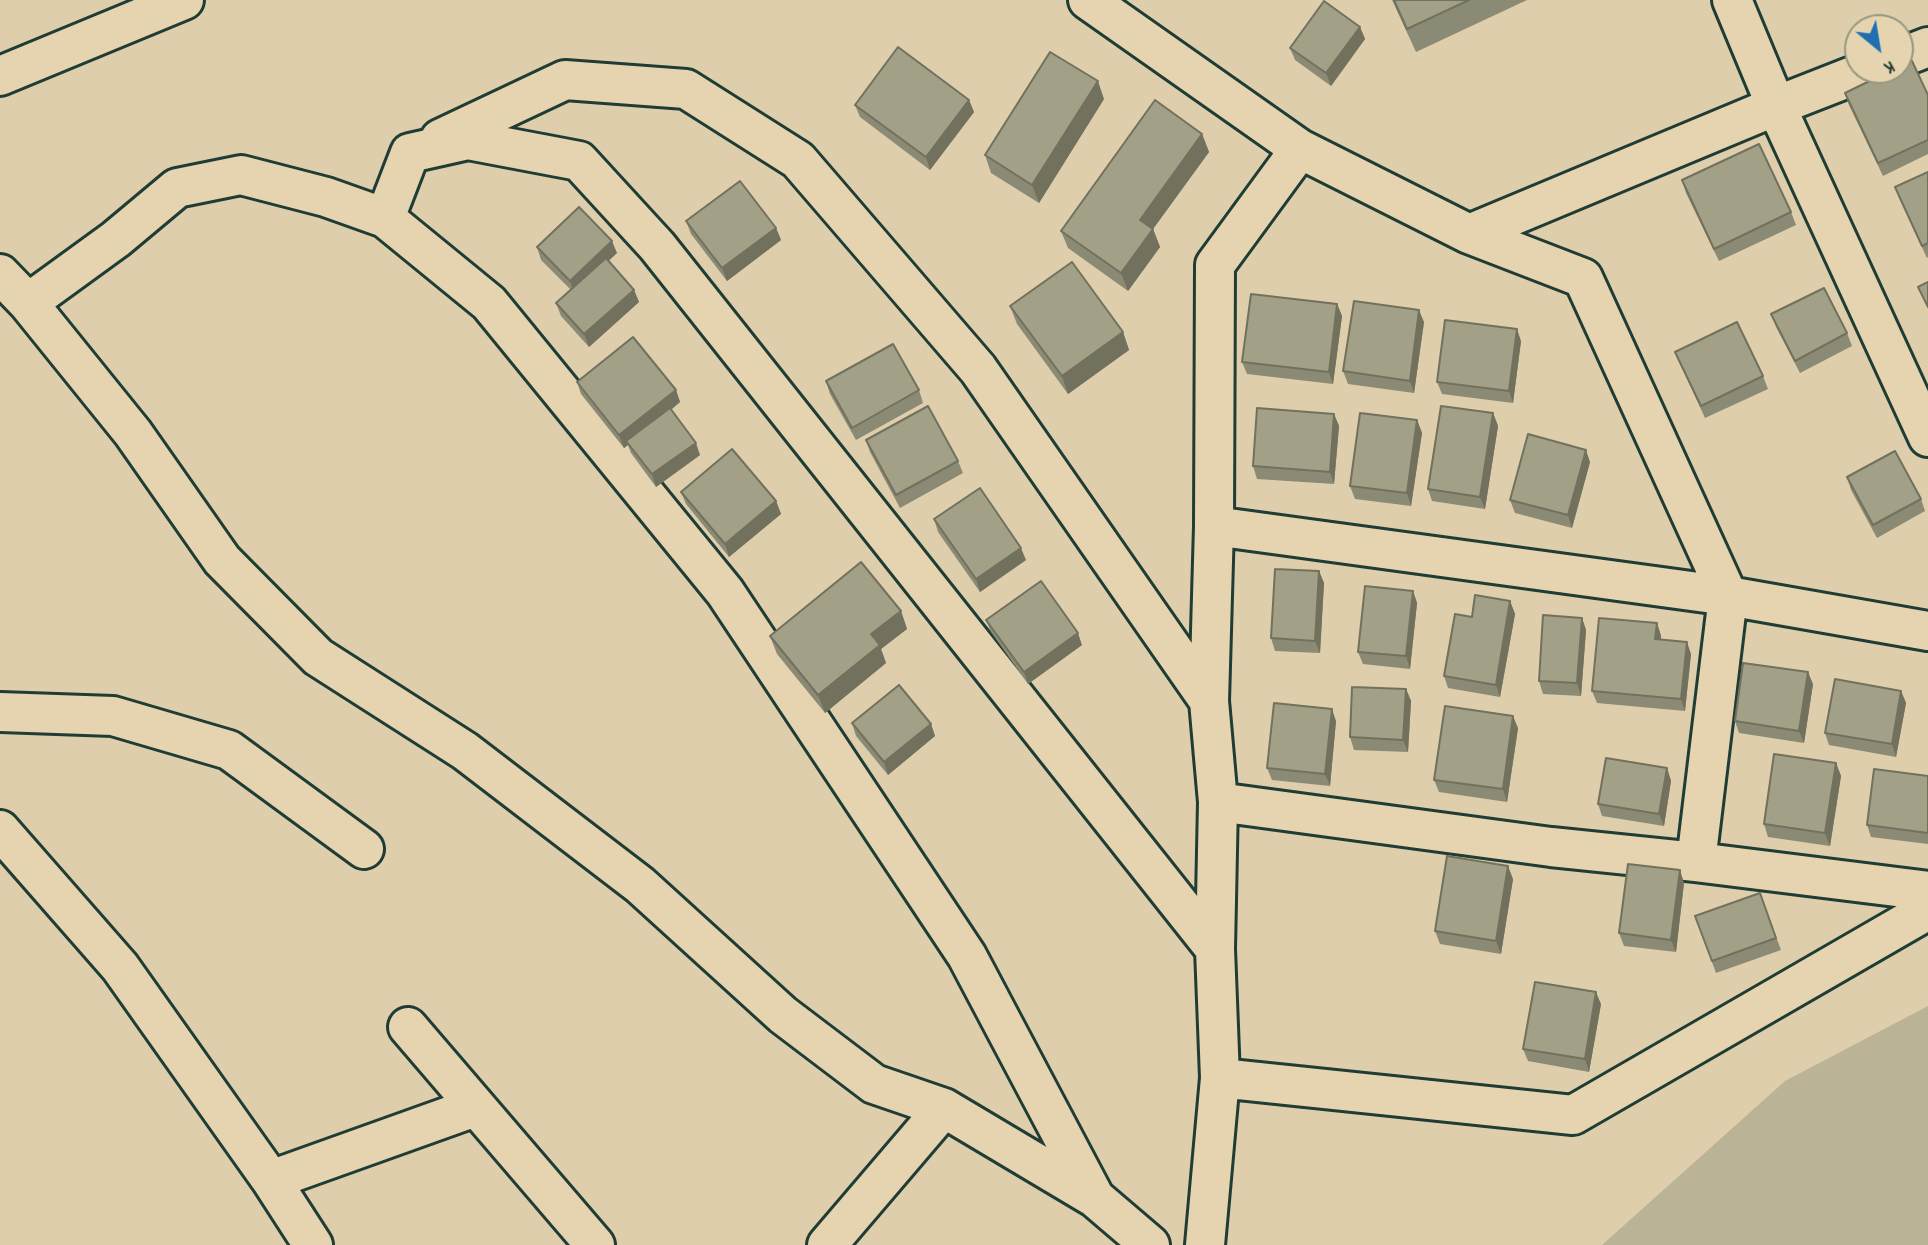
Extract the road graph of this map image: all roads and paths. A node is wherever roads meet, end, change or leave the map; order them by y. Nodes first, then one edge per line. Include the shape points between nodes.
1 (184, 0) edge
2 (1088, 0) edge
3 (1732, 0) edge
4 (0, 76) edge
5 (1844, 79) edge
6 (1776, 106) junction
7 (1300, 149) junction
8 (410, 153) junction
9 (385, 218) junction
10 (1469, 234) junction
11 (0, 274) edge
12 (27, 303) junction
13 (1928, 437) edge
14 (1214, 526) junction
15 (1728, 596) junction
16 (1928, 631) edge
17 (1209, 701) junction
18 (0, 712) edge
19 (1218, 802) junction
20 (0, 830) edge
21 (364, 849) dead end
22 (1696, 862) junction
23 (1928, 891) edge
24 (1928, 910) edge
25 (1215, 949) junction
26 (408, 1027) dead end
27 (1220, 1078) junction
28 (475, 1107) junction
29 (944, 1108) junction
30 (271, 1180) junction
31 (1095, 1198) junction
32 (313, 1245) edge
33 (595, 1245) edge
34 (827, 1245) edge
35 (1150, 1245) edge
36 (1205, 1245) edge

1 - 4 street
2 - 7 street
3 - 6 street
5 - 6 street
6 - 10 street
6 - 13 street
7 - 10 street
7 - 14 street via 1215,265
8 - 9 street
8 - 17 street via 565,80 686,89 797,160 978,369
8 - 25 street via 468,140 579,160 657,246
9 - 12 street via 241,175 177,188
9 - 31 street via 489,303 725,592 967,956
10 - 15 street via 1583,278
11 - 12 street
12 - 29 street via 133,433 222,560 318,657 465,751 607,859 783,1015 874,1084
14 - 15 street
14 - 17 street
15 - 16 street
15 - 22 street
17 - 19 street
18 - 21 street via 113,716 229,750
19 - 22 street
19 - 25 street
20 - 30 street via 120,967
22 - 23 street
24 - 27 street via 1573,1115
25 - 27 street
26 - 28 street
27 - 36 street
28 - 30 street
28 - 33 street
29 - 31 street
29 - 34 street
30 - 32 street
31 - 35 street

